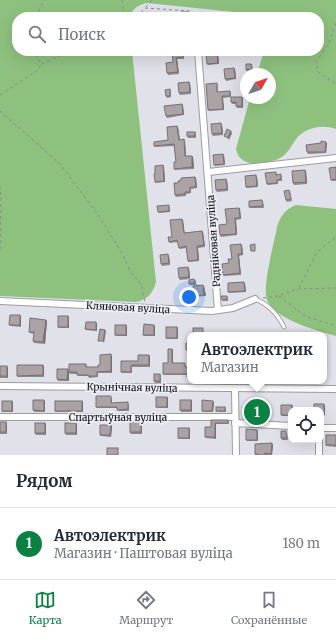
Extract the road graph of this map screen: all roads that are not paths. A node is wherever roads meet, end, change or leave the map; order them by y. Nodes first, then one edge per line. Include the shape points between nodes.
1 (198, 56) edge
2 (336, 158) edge
3 (208, 172) junction
4 (255, 299) joint
5 (0, 301) edge
6 (218, 310) junction
7 (284, 327) dead end
8 (0, 386) edge
9 (235, 389) junction
10 (336, 389) edge
11 (0, 416) edge
12 (235, 420) junction
13 (288, 426) edge
14 (324, 428) edge
15 (336, 428) edge
16 (319, 443) edge
17 (236, 455) edge
18 (320, 455) edge

1 - 3 street, Радніковая вуліца
2 - 3 street
3 - 6 street, Радніковая вуліца
4 - 6 street, Кляновая вуліца via 233,308
4 - 7 lane via 267,306
5 - 6 street, Кляновая вуліца
8 - 9 street, Крынічная вуліца
9 - 10 street, Крынічная вуліца
9 - 12 street
11 - 12 street, Спартыўная вуліца
12 - 13 street, Спартыўная вуліца
12 - 17 street
14 - 15 street
16 - 18 street

